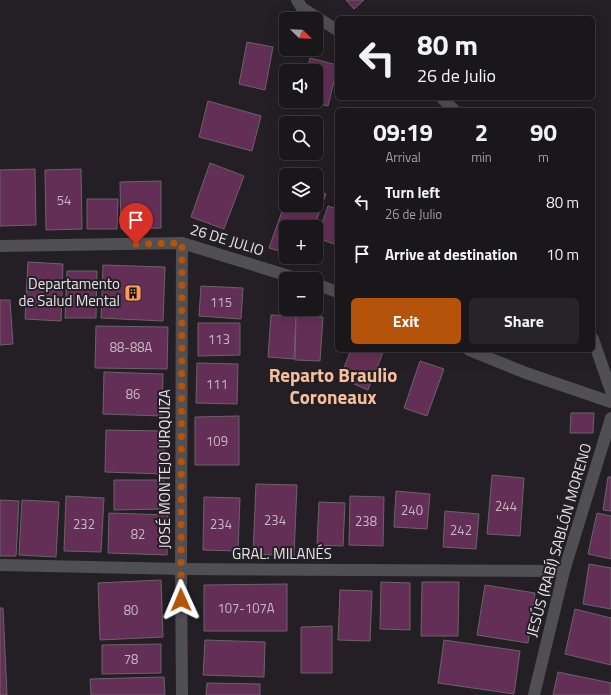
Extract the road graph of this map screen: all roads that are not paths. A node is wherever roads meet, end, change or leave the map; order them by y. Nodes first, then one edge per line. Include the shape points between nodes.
1 (297, 0) edge
2 (335, 29) edge
3 (444, 100) edge
4 (452, 108) edge
5 (182, 243) junction
6 (0, 246) edge
7 (279, 273) edge
8 (323, 287) edge
9 (335, 291) edge
10 (595, 345) edge
11 (474, 352) edge
12 (611, 391) edge
13 (611, 402) edge
14 (611, 418) edge
15 (0, 565) edge
16 (181, 569) junction
17 (564, 571) junction
18 (182, 695) edge
19 (534, 695) edge

1 - 2 street via 302,8
3 - 4 street
5 - 6 street, 26 DE JULIO
5 - 7 street, 26 DE JULIO
5 - 16 street, JOSÉ MONTEJO URQUIZA
8 - 9 street
10 - 12 street
11 - 13 street
14 - 17 street, JESÚS (RABÍ) SABLÓN MORENO
15 - 16 street, GRAL. MILANÉS
16 - 17 street, GRAL. MILANÉS
16 - 18 street, JOSÉ MONTEJO URQUIZA
17 - 19 street, JESÚS (RABÍ) SABLÓN MORENO

